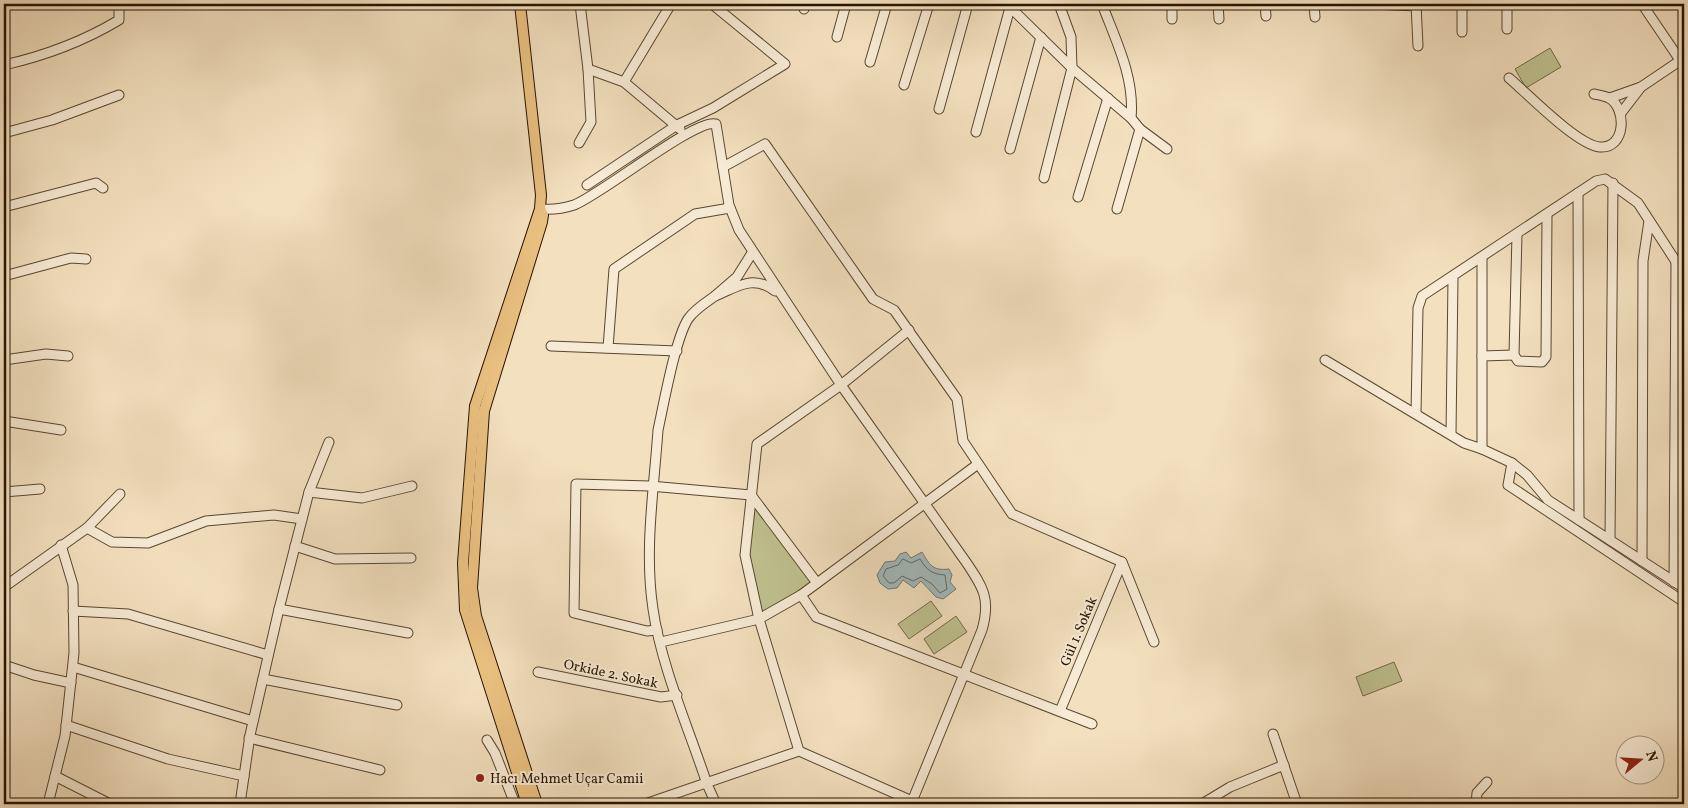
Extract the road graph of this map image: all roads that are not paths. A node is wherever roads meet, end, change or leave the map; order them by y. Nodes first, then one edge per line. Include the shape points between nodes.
1 (119, 4) edge
2 (520, 4) edge
3 (580, 4) edge
4 (671, 4) edge
5 (712, 4) edge
6 (846, 4) edge
7 (887, 4) edge
8 (929, 4) edge
9 (968, 4) edge
10 (1059, 4) edge
11 (1102, 4) edge
12 (1172, 4) edge
13 (1218, 4) edge
14 (1265, 4) edge
15 (1314, 4) edge
16 (1373, 4) edge
17 (1462, 4) edge
18 (1506, 4) edge
19 (1642, 4) edge
20 (1010, 5) edge
21 (1416, 5) edge
22 (1266, 16) dead end
23 (1315, 17) dead end
24 (1172, 19) dead end
25 (1219, 19) dead end
26 (1506, 29) dead end
27 (1462, 32) dead end
28 (837, 37) dead end
29 (1041, 37) junction
30 (1418, 46) dead end
31 (1683, 61) edge
32 (870, 62) dead end
33 (4, 65) edge
34 (1072, 68) junction
35 (588, 69) junction
36 (1509, 78) dead end
37 (624, 82) junction
38 (904, 84) dead end
39 (1641, 87) junction
40 (1594, 94) dead end
41 (118, 95) dead end
42 (1108, 98) junction
43 (1610, 98) junction
44 (940, 109) dead end
45 (1621, 113) junction
46 (1131, 118) junction
47 (677, 125) junction
48 (1140, 129) junction
49 (976, 132) dead end
50 (4, 133) edge
51 (684, 135) junction
52 (579, 143) dead end
53 (1010, 149) dead end
54 (1168, 150) dead end
55 (724, 166) junction
56 (1044, 178) dead end
57 (1612, 183) junction
58 (587, 185) dead end
59 (103, 188) dead end
60 (1578, 193) junction
61 (1078, 197) dead end
62 (4, 207) edge
63 (730, 208) junction
64 (540, 209) junction
65 (1116, 209) dead end
66 (1547, 214) junction
67 (1649, 220) junction
68 (1517, 234) junction
69 (752, 253) junction
70 (1482, 258) junction
71 (86, 259) dead end
72 (758, 262) junction
73 (1676, 262) junction
74 (1684, 274) edge
75 (4, 276) edge
76 (1452, 278) junction
77 (747, 282) junction
78 (780, 294) junction
79 (715, 296) junction
80 (909, 330) junction
81 (551, 346) dead end
82 (608, 348) junction
83 (677, 351) junction
84 (1514, 355) junction
85 (68, 356) dead end
86 (1482, 356) junction
87 (4, 360) edge
88 (1325, 360) dead end
89 (841, 385) junction
90 (1416, 413) junction
91 (4, 420) edge
92 (61, 430) dead end
93 (1451, 434) junction
94 (329, 442) dead end
95 (1482, 449) junction
96 (1512, 463) junction
97 (978, 464) junction
98 (412, 486) dead end
99 (654, 487) junction
100 (40, 489) dead end
101 (4, 492) edge
102 (309, 492) junction
103 (120, 494) dead end
104 (751, 495) junction
105 (926, 505) junction
106 (302, 518) junction
107 (1579, 520) junction
108 (87, 528) junction
109 (1610, 540) junction
110 (61, 545) junction
111 (295, 546) junction
112 (411, 558) dead end
113 (1642, 561) junction
114 (1122, 562) junction
115 (1674, 582) junction
116 (817, 583) junction
117 (4, 587) edge
118 (1684, 588) edge
119 (801, 595) junction
120 (1684, 602) edge
121 (279, 609) junction
122 (73, 611) junction
123 (759, 619) junction
124 (657, 630) junction
125 (408, 633) dead end
126 (479, 639) junction
127 (661, 642) junction
128 (1154, 642) dead end
129 (268, 655) junction
130 (4, 665) edge
131 (73, 667) junction
132 (538, 672) dead end
133 (964, 674) junction
134 (263, 680) junction
135 (71, 683) junction
136 (678, 696) junction
137 (397, 706) dead end
138 (1060, 711) junction
139 (253, 721) junction
140 (1092, 724) dead end
141 (66, 725) junction
142 (1273, 734) dead end
143 (250, 738) junction
144 (487, 740) dead end
145 (799, 751) junction
146 (1284, 765) junction
147 (380, 770) dead end
148 (55, 776) junction
149 (244, 776) junction
150 (1487, 782) dead end
151 (707, 784) junction
152 (914, 803) edge
153 (48, 804) edge
154 (110, 804) edge
155 (240, 804) edge
156 (515, 804) edge
157 (527, 804) edge
158 (537, 804) edge
159 (645, 804) edge
160 (716, 804) edge
161 (1202, 804) edge
162 (1297, 804) edge
163 (1476, 804) edge

1 - 33 street via 119,20 101,31
2 - 64 main road
3 - 35 street
4 - 37 street
5 - 47 street via 785,64 713,108
6 - 28 street
7 - 32 street
8 - 38 street
9 - 44 street
10 - 34 street via 1071,37
11 - 46 street via 1128,73 1133,99
12 - 24 street
13 - 25 street
14 - 22 street
15 - 23 street
16 - 21 street
17 - 27 street
18 - 26 street
19 - 31 street
20 - 29 street
20 - 49 street
21 - 30 street
29 - 34 street
29 - 53 street
31 - 39 street
34 - 42 street
34 - 56 street
35 - 37 street
35 - 52 street via 591,122
36 - 45 street via 1577,137 1600,147 1618,138
37 - 47 street
39 - 43 street
39 - 45 street
40 - 43 street
41 - 50 street via 52,120
42 - 46 street
42 - 61 street
43 - 45 street
46 - 48 street
47 - 51 street
47 - 58 street
48 - 54 street
48 - 65 street
51 - 55 street via 711,123 716,124
51 - 64 street via 574,205 553,210
55 - 63 street
55 - 80 street via 764,144 873,299 894,310
57 - 60 street via 1605,179 1596,181
57 - 67 street via 1638,203
57 - 109 street
59 - 62 street via 96,183
60 - 66 street
60 - 107 street
63 - 69 street
63 - 82 street via 695,214 614,270
64 - 126 main road via 475,406 463,590 465,610
66 - 68 street
66 - 84 street via 1546,357 1542,362 1518,361
67 - 73 street
67 - 113 street via 1643,261
68 - 70 street
68 - 84 street
69 - 72 street
69 - 79 street via 737,277
70 - 76 street
70 - 86 street
71 - 75 street via 72,258
72 - 77 street via 758,276
72 - 78 street
73 - 74 street
73 - 115 street
76 - 90 street via 1422,296 1418,308
76 - 93 street
77 - 78 street via 767,286
77 - 79 street
78 - 89 street
79 - 83 street via 688,320
80 - 89 street
80 - 97 street via 957,399 963,441
81 - 82 street
82 - 83 street
83 - 99 street via 658,430
84 - 86 street
85 - 87 street via 46,354
86 - 95 street
88 - 90 street
89 - 104 street via 757,444
89 - 105 street
90 - 93 street
91 - 92 street
93 - 95 street
94 - 102 street
95 - 96 street
96 - 107 street via 1548,500
96 - 120 street via 1508,485
97 - 105 street
97 - 114 street via 1012,514
98 - 102 street via 362,498
99 - 104 street
99 - 124 street via 649,563
99 - 124 street via 576,484 574,613 647,631
100 - 101 street
102 - 106 street
103 - 108 street
104 - 116 street
104 - 123 street via 745,555
105 - 116 street
105 - 133 street via 979,581 986,600 987,615
106 - 108 street via 274,515 206,521 148,543 112,542
106 - 111 street
107 - 109 street
108 - 110 street
109 - 113 street
110 - 117 street
110 - 122 street via 73,585
111 - 112 street via 335,559
111 - 121 street
113 - 115 street
114 - 128 street
114 - 138 street, Gül 1. Sokak
115 - 118 street
116 - 119 street
119 - 123 street
119 - 133 street via 816,616
121 - 125 street
121 - 129 street
122 - 129 street via 128,614
122 - 131 street
123 - 127 street
123 - 145 street
124 - 127 street
126 - 157 main road
126 - 158 main road
127 - 136 street
129 - 134 street
130 - 135 street via 34,676
131 - 135 street
131 - 139 street
132 - 136 street, Orkide 2. Sokak via 661,697
133 - 138 street
133 - 152 street
134 - 137 street
134 - 139 street
135 - 141 street
136 - 151 street
138 - 140 street
139 - 143 street
141 - 148 street
141 - 149 street via 168,759
142 - 146 street
143 - 147 street
143 - 149 street
144 - 156 street via 495,752
145 - 151 street
145 - 152 street
146 - 161 street via 1230,787
146 - 162 street
148 - 153 street
148 - 154 street
149 - 155 street
150 - 163 street via 1477,792
151 - 159 street
151 - 160 street

